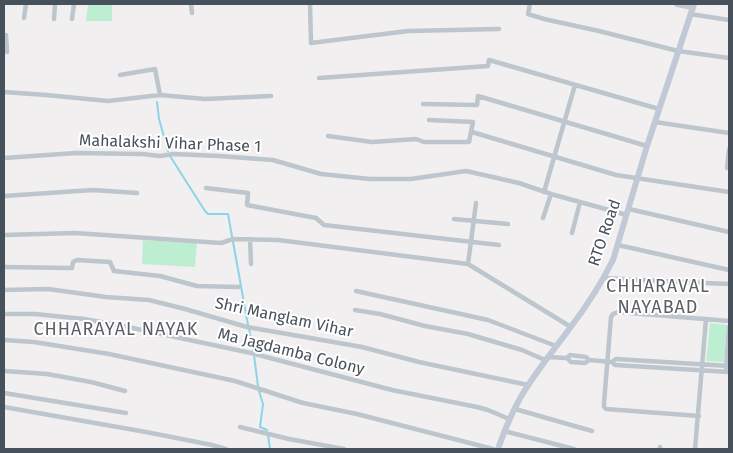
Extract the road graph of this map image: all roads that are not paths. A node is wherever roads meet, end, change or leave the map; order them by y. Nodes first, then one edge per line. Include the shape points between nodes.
1 (26, 4) edge
2 (55, 4) edge
3 (74, 4) edge
4 (191, 4) edge
5 (310, 4) edge
6 (530, 4) edge
7 (677, 4) edge
8 (692, 8) edge
9 (192, 13) dead end
10 (24, 18) dead end
11 (54, 19) dead end
12 (72, 19) dead end
13 (729, 20) edge
14 (498, 29) dead end
15 (4, 34) edge
16 (678, 51) junction
17 (7, 52) dead end
18 (729, 58) edge
19 (120, 75) dead end
20 (319, 78) dead end
21 (574, 85) junction
22 (4, 92) edge
23 (160, 95) junction
24 (272, 96) dead end
25 (423, 104) dead end
26 (659, 109) junction
27 (429, 120) dead end
28 (565, 121) junction
29 (655, 122) junction
30 (472, 132) junction
31 (729, 133) edge
32 (328, 136) dead end
33 (648, 146) junction
34 (729, 149) edge
35 (554, 156) junction
36 (4, 158) edge
37 (727, 168) dead end
38 (637, 179) junction
39 (206, 188) dead end
40 (544, 192) junction
41 (729, 192) edge
42 (137, 193) dead end
43 (550, 194) junction
44 (4, 196) edge
45 (580, 202) junction
46 (476, 204) dead end
47 (628, 212) junction
48 (543, 218) dead end
49 (454, 219) dead end
50 (474, 221) junction
51 (508, 224) dead end
52 (729, 232) edge
53 (572, 233) dead end
54 (4, 235) edge
55 (250, 239) junction
56 (470, 242) junction
57 (618, 244) junction
58 (499, 245) dead end
59 (251, 264) dead end
60 (468, 264) junction
61 (4, 267) edge
62 (729, 270) edge
63 (604, 278) junction
64 (729, 284) edge
65 (239, 287) dead end
66 (4, 290) edge
67 (356, 291) dead end
68 (355, 310) dead end
69 (4, 314) edge
70 (706, 319) junction
71 (729, 321) edge
72 (571, 327) junction
73 (729, 327) edge
74 (4, 340) edge
75 (556, 346) junction
76 (577, 356) junction
77 (567, 358) junction
78 (546, 359) junction
79 (589, 360) junction
80 (610, 362) junction
81 (577, 363) junction
82 (702, 364) junction
83 (728, 366) edge
84 (4, 371) edge
85 (702, 371) junction
86 (727, 372) edge
87 (528, 385) junction
88 (125, 391) dead end
89 (4, 393) edge
90 (4, 407) edge
91 (515, 409) junction
92 (126, 413) dead end
93 (698, 416) junction
94 (509, 419) junction
95 (240, 426) dead end
96 (504, 431) junction
97 (592, 431) dead end
98 (226, 449) edge
99 (344, 449) edge
100 (493, 449) edge
101 (498, 449) edge
102 (574, 449) edge
103 (695, 449) edge

1 - 10 street
2 - 11 street
3 - 12 street
4 - 9 street
5 - 14 street via 311,43 408,30
6 - 16 street via 528,14
7 - 8 street
8 - 13 street
8 - 16 street, RTO Road
15 - 17 street
16 - 18 street
16 - 26 street, RTO Road
19 - 23 street via 155,69
20 - 21 street via 488,66 489,60
21 - 26 street
21 - 28 street
22 - 23 street via 108,101
23 - 24 street via 205,98
25 - 28 street via 476,105 478,96
26 - 29 street, RTO Road
27 - 30 street via 473,122
28 - 33 street
28 - 35 street
29 - 31 street
29 - 33 street, RTO Road
30 - 32 street via 469,142 424,142 416,139 372,142
30 - 35 street
33 - 38 street, RTO Road
34 - 37 street
35 - 38 street
35 - 40 street
36 - 40 street, Mahalakshi Vihar Phase 1 via 76,153 219,156 273,160 321,174 370,179 411,179 466,171
38 - 41 street
38 - 47 street, RTO Road
39 - 56 street via 248,193 247,205 316,218 324,225
40 - 43 street, Mahalakshi Vihar Phase 1
42 - 44 street via 93,190
43 - 45 street, Mahalakshi Vihar Phase 1
43 - 48 street
45 - 47 street, Mahalakshi Vihar Phase 1
45 - 53 street
46 - 50 street
47 - 52 street, Mahalakshi Vihar Phase 1
47 - 57 street, RTO Road
49 - 50 street
50 - 51 street
50 - 56 street
54 - 55 street via 75,233 221,243
55 - 59 street
55 - 60 street
56 - 58 street
56 - 60 street
57 - 62 street
57 - 63 street, RTO Road
60 - 72 street
61 - 65 street via 72,268 77,260 110,262 114,270 160,276 197,286
63 - 64 street
63 - 72 street, RTO Road
66 - 87 street, Shri Manglam Vihar via 48,289 149,300 247,326 362,347
67 - 75 street via 488,320
68 - 78 street via 468,334
69 - 94 street, Ma Jagdamba Colony via 84,319 251,352 392,390 477,407
70 - 71 street
70 - 80 street via 613,314
70 - 82 street
72 - 75 street, RTO Road
73 - 83 street
74 - 100 street via 108,354 226,379 303,403
75 - 78 street, RTO Road
76 - 77 street
76 - 79 street
76 - 81 street
77 - 78 street
77 - 81 street
78 - 87 street, RTO Road
79 - 80 street
79 - 81 street via 585,364
80 - 82 street via 616,359
80 - 85 street
80 - 93 street via 604,408
82 - 83 street
82 - 85 street
83 - 86 street
84 - 88 street via 48,374
85 - 86 street
85 - 93 street
87 - 91 street, RTO Road
89 - 92 street
90 - 98 street
91 - 94 street, RTO Road
91 - 97 street
93 - 103 street
94 - 96 street, RTO Road
95 - 99 street
96 - 101 street, RTO Road
96 - 102 street

